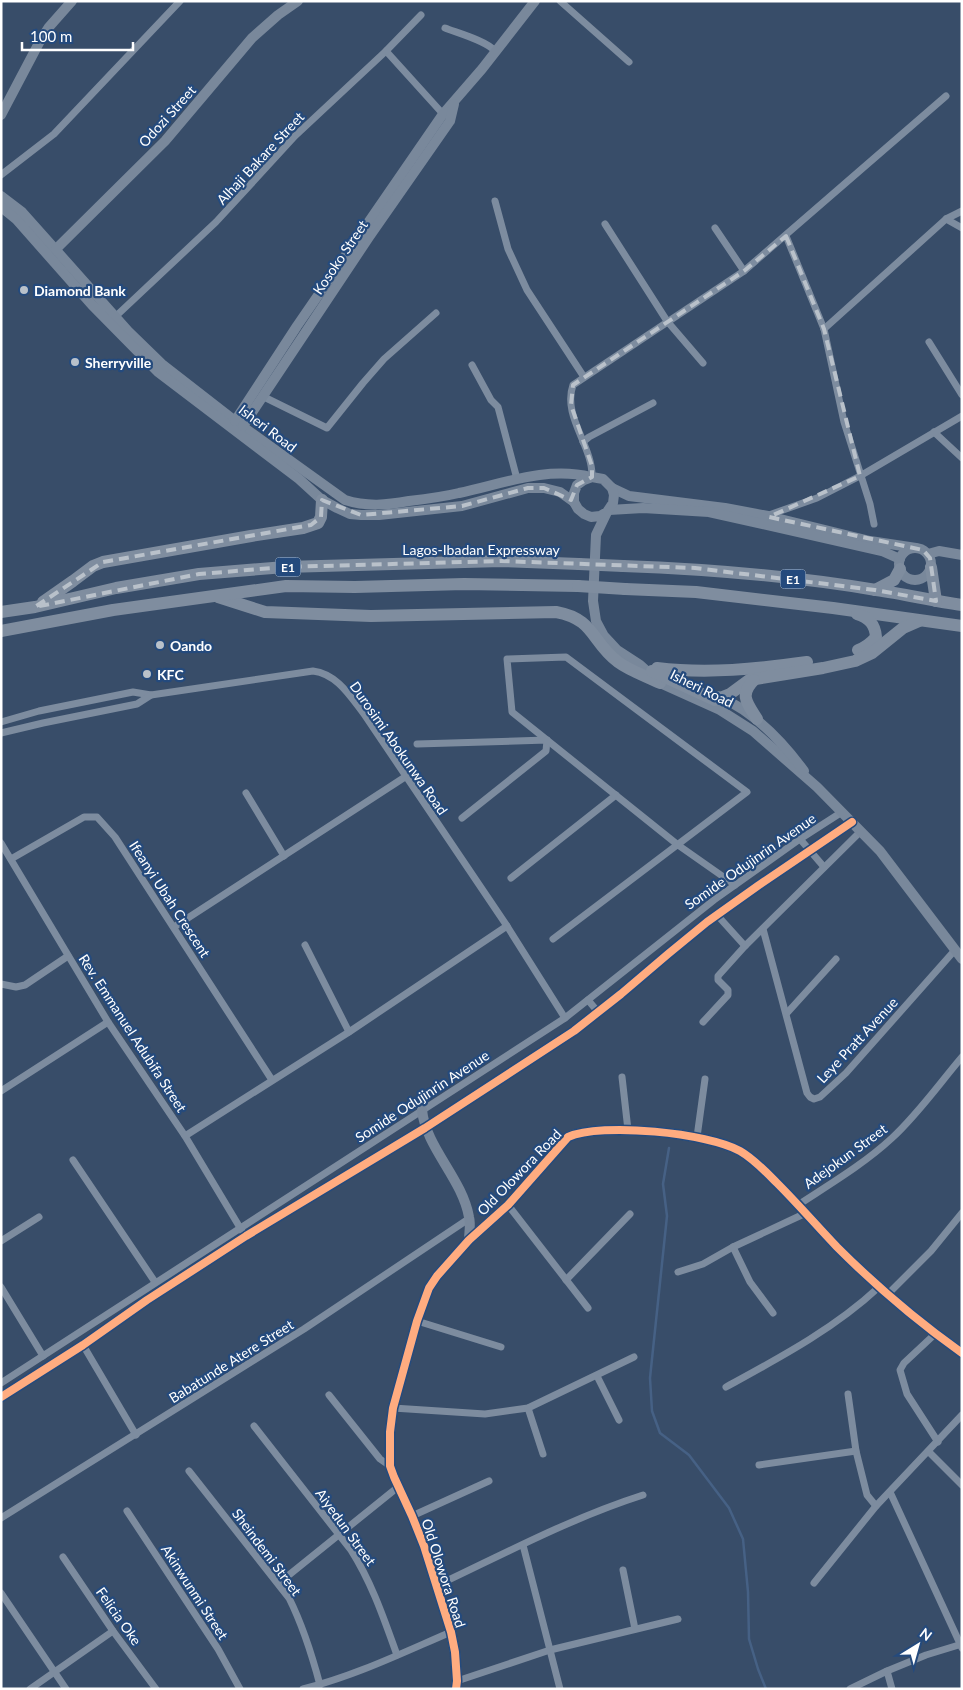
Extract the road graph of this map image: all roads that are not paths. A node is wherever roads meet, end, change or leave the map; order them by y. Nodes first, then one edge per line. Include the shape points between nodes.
1 (72, 1) edge
2 (180, 1) edge
3 (298, 1) edge
4 (535, 1) edge
5 (560, 1) edge
6 (421, 15) dead end
7 (445, 28) dead end
8 (386, 51) junction
9 (494, 51) junction
10 (629, 62) dead end
11 (946, 96) dead end
12 (454, 100) junction
13 (443, 114) junction
14 (1, 115) edge
15 (1, 175) edge
16 (1, 196) edge
17 (495, 200) dead end
18 (1, 207) edge
19 (962, 211) edge
20 (946, 218) junction
21 (605, 224) dead end
22 (715, 228) dead end
23 (962, 228) edge
24 (786, 236) junction
25 (56, 250) junction
26 (744, 271) junction
27 (436, 314) dead end
28 (115, 317) junction
29 (667, 321) junction
30 (302, 329) junction
31 (824, 329) junction
32 (929, 342) dead end
33 (703, 363) dead end
34 (472, 365) dead end
35 (584, 377) junction
36 (962, 396) edge
37 (264, 397) junction
38 (653, 403) dead end
39 (962, 416) edge
40 (239, 424) junction
41 (934, 432) junction
42 (583, 442) junction
43 (962, 458) edge
44 (860, 476) junction
45 (592, 477) junction
46 (517, 479) junction
47 (612, 488) junction
48 (322, 500) junction
49 (574, 502) junction
50 (608, 511) junction
51 (584, 514) junction
52 (768, 516) junction
53 (874, 524) dead end
54 (596, 535) junction
55 (916, 548) junction
56 (962, 555) edge
57 (930, 560) junction
58 (900, 564) junction
59 (875, 590) junction
60 (213, 596) junction
61 (936, 601) junction
62 (593, 602) junction
63 (962, 605) edge
64 (35, 607) junction
65 (833, 608) junction
66 (1, 612) edge
67 (929, 621) junction
68 (962, 626) edge
69 (1, 631) edge
70 (640, 665) junction
71 (657, 668) junction
72 (755, 679) junction
73 (660, 683) junction
74 (151, 695) junction
75 (722, 698) junction
76 (757, 719) junction
77 (1, 722) edge
78 (1, 734) edge
79 (547, 740) junction
80 (417, 744) dead end
81 (405, 777) junction
82 (817, 788) junction
83 (246, 793) dead end
84 (616, 795) junction
85 (842, 812) junction
86 (462, 818) dead end
87 (852, 822) junction
88 (861, 831) junction
89 (800, 839) junction
90 (1, 843) edge
91 (678, 845) junction
92 (809, 850) junction
93 (284, 856) junction
94 (11, 859) junction
95 (824, 867) junction
96 (511, 878) dead end
97 (735, 885) junction
98 (717, 915) junction
99 (507, 926) junction
100 (174, 927) junction
101 (763, 929) junction
102 (553, 939) dead end
103 (304, 945) dead end
104 (745, 946) junction
105 (955, 950) junction
106 (68, 956) junction
107 (836, 959) dead end
108 (962, 959) edge
109 (1, 984) edge
110 (588, 1000) junction
111 (598, 1012) junction
112 (787, 1013) junction
113 (565, 1018) junction
114 (108, 1022) junction
115 (703, 1022) dead end
116 (349, 1032) junction
117 (962, 1057) edge
118 (622, 1077) dead end
119 (705, 1079) dead end
120 (272, 1080) junction
121 (1, 1091) edge
122 (422, 1110) junction
123 (425, 1128) junction
124 (628, 1130) junction
125 (184, 1136) junction
126 (697, 1137) junction
127 (73, 1160) dead end
128 (508, 1205) junction
129 (802, 1209) junction
130 (962, 1213) edge
131 (630, 1214) dead end
132 (39, 1217) dead end
133 (470, 1218) junction
134 (240, 1228) junction
135 (246, 1236) junction
136 (469, 1240) junction
137 (1, 1241) edge
138 (733, 1246) junction
139 (678, 1272) dead end
140 (566, 1280) junction
141 (155, 1282) junction
142 (1, 1287) edge
143 (878, 1287) junction
144 (888, 1295) junction
145 (588, 1308) dead end
146 (773, 1313) dead end
147 (417, 1321) junction
148 (935, 1334) junction
149 (83, 1345) junction
150 (501, 1347) dead end
151 (962, 1353) edge
152 (43, 1356) junction
153 (634, 1358) dead end
154 (597, 1376) junction
155 (1, 1383) edge
156 (726, 1387) dead end
157 (848, 1394) dead end
158 (329, 1395) dead end
159 (1, 1397) edge
160 (393, 1408) junction
161 (528, 1408) junction
162 (962, 1416) edge
163 (618, 1420) dead end
164 (254, 1426) dead end
165 (136, 1435) junction
166 (938, 1442) junction
167 (856, 1451) junction
168 (929, 1452) junction
169 (543, 1454) dead end
170 (759, 1465) dead end
171 (390, 1466) junction
172 (189, 1471) dead end
173 (489, 1481) dead end
174 (962, 1485) edge
175 (398, 1487) junction
176 (890, 1492) junction
177 (643, 1495) dead end
178 (876, 1506) junction
179 (127, 1511) dead end
180 (412, 1516) junction
181 (1, 1518) edge
182 (338, 1534) junction
183 (523, 1545) junction
184 (63, 1557) dead end
185 (623, 1570) dead end
186 (278, 1583) junction
187 (814, 1583) dead end
188 (436, 1586) junction
189 (1, 1593) edge
190 (678, 1619) dead end
191 (635, 1629) junction
192 (113, 1632) junction
193 (450, 1632) junction
194 (961, 1646) edge
195 (550, 1650) junction
196 (397, 1655) junction
197 (887, 1671) junction
198 (55, 1672) junction
199 (320, 1685) junction
200 (457, 1685) edge
201 (30, 1689) edge
202 (66, 1689) edge
203 (156, 1689) edge
204 (240, 1689) edge
205 (303, 1689) edge
206 (560, 1689) edge
207 (850, 1689) edge
208 (892, 1689) edge

1 - 14 main road via 40,41
2 - 15 street via 54,134
3 - 25 main road, Odozi Street via 252,38 165,141
4 - 9 main road, Kosoko Street
5 - 10 street
6 - 8 street, Alhaji Bakare Street
7 - 9 street via 484,43
8 - 13 street
8 - 28 street, Alhaji Bakare Street via 295,136 216,222
9 - 12 main road, Kosoko Street
11 - 24 street
12 - 13 main road, Kosoko Street
12 - 30 main road, Kosoko Street via 450,121
13 - 30 main road, Kosoko Street
16 - 25 main road, Isheri Road via 22,212
17 - 35 street via 508,249 527,290
18 - 48 main road, Isheri Road via 16,219 92,305 158,372
19 - 20 street
20 - 23 street
20 - 31 street
21 - 29 street
22 - 26 street
24 - 26 street
24 - 31 street
25 - 28 main road, Isheri Road
26 - 29 street
27 - 37 street via 384,359 328,428
28 - 40 main road, Isheri Road via 163,365
29 - 33 street
29 - 35 street
30 - 37 main road, Kosoko Street
30 - 40 main road, Kosoko Street
31 - 44 street via 844,422
32 - 36 street
34 - 46 street via 486,393 498,407
35 - 42 street via 573,385 570,392
37 - 40 main road, Kosoko Street
38 - 42 street
39 - 41 street
40 - 46 main road, Isheri Road via 322,485 357,504 380,506 457,494
41 - 43 street
41 - 44 street
42 - 45 street via 592,466
44 - 52 street via 811,501
44 - 53 street
45 - 46 main road, Isheri Road via 551,473
45 - 47 main road, Isheri Road via 604,479
45 - 49 main road via 577,485
47 - 50 main road, Isheri Road via 613,503
47 - 52 main road via 629,496
48 - 49 main road, Isheri Road via 361,516 462,506 528,488 560,492
48 - 64 highway via 321,518 311,526 103,562
49 - 51 main road, Isheri Road
50 - 51 main road via 600,516
50 - 54 main road, Isheri Road
50 - 58 main road via 643,508 709,512 882,551
51 - 54 main road, Isheri Road
52 - 55 main road via 870,541
54 - 62 main road, Isheri Road
55 - 57 main road via 923,550
55 - 58 main road via 906,550
56 - 57 main road via 940,551
57 - 58 main road via 926,576 916,580 906,578
57 - 61 highway
58 - 59 highway via 894,580
59 - 61 highway, Lagos-Ibadan Expressway / E1
59 - 64 highway, Lagos-Ibadan Expressway / E1, bridge via 695,568 502,561 285,567 199,574 116,588
60 - 65 highway, E1, bridge via 286,586 513,584 696,592
60 - 69 highway, E1 via 122,608
60 - 73 highway via 265,612 371,616 569,614 583,622 617,662
61 - 63 highway, Lagos-Ibadan Expressway / E1
62 - 70 main road, Isheri Road via 596,621 604,636 617,650
62 - 71 main road, Isheri Road via 610,637 635,657
64 - 66 highway, Lagos-Ibadan Expressway / E1
65 - 67 highway, E1
65 - 71 highway via 867,618 876,630 876,637 853,653 792,664 707,671
67 - 68 highway, E1
67 - 72 highway via 910,624 872,653 854,661
70 - 73 main road, Isheri Road
70 - 75 highway via 715,700
71 - 75 main road, Isheri Road
72 - 75 highway
72 - 76 highway via 745,693 746,702
73 - 82 main road, Isheri Road via 735,719
74 - 77 street via 133,692
74 - 78 street, Durosimi Abokunwa Road via 137,704
74 - 81 street, Durosimi Abokunwa Road via 321,672 332,677 348,693
75 - 76 main road, Isheri Road
76 - 82 main road, Isheri Road
79 - 80 street
79 - 84 street
79 - 86 street via 546,751
79 - 91 street via 512,712 507,659 566,657 747,792
81 - 93 street
81 - 99 street, Durosimi Abokunwa Road
82 - 85 main road, Isheri Road
83 - 93 street
84 - 91 street
84 - 96 street
85 - 87 main road, Isheri Road
85 - 89 street, Somide Odujinrin Avenue
87 - 88 main road, Isheri Road
87 - 92 street
88 - 95 street
88 - 105 main road, Isheri Road via 880,851
89 - 92 street
89 - 97 street, Somide Odujinrin Avenue
90 - 94 street, Rev. Emmanuel Adubifa Street
91 - 97 street
91 - 102 street
92 - 95 street
92 - 98 street
93 - 100 street
94 - 100 street, Ifeanyi Ubah Crescent via 84,817 97,818 115,837
94 - 106 street, Rev. Emmanuel Adubifa Street
95 - 101 street
97 - 110 street, Somide Odujinrin Avenue
98 - 104 street
98 - 111 street
99 - 113 street, Durosimi Abokunwa Road
99 - 116 street
100 - 120 street, Ifeanyi Ubah Crescent
101 - 104 street
101 - 112 street, Leye Pratt Avenue
103 - 116 street
104 - 115 street via 718,976 728,995
105 - 108 main road, Isheri Road
105 - 112 street, Leye Pratt Avenue via 846,1073 814,1100 807,1093
106 - 109 street via 25,985 16,988
106 - 114 street, Rev. Emmanuel Adubifa Street
107 - 112 street
110 - 111 street
110 - 113 street, Somide Odujinrin Avenue
111 - 123 street
113 - 122 street, Somide Odujinrin Avenue
114 - 121 street
114 - 125 street, Rev. Emmanuel Adubifa Street
116 - 120 street
117 - 129 street, Adejokun Street via 893,1138
118 - 124 street
119 - 126 street
120 - 125 street
122 - 123 main road
122 - 134 street, Somide Odujinrin Avenue
123 - 133 main road via 458,1188
123 - 135 street
124 - 126 main road, Old Olowora Road
124 - 128 main road, Old Olowora Road via 577,1133 568,1137
125 - 134 street, Rev. Emmanuel Adubifa Street
126 - 129 main road, Old Olowora Road via 750,1157
127 - 141 street
128 - 136 main road, Old Olowora Road
128 - 140 street
129 - 138 street, Adejokun Street
129 - 143 main road, Old Olowora Road
130 - 144 street
131 - 140 street
132 - 137 street
133 - 136 main road
133 - 165 street, Babatunde Atere Street via 304,1329
134 - 135 street, Rev. Emmanuel Adubifa Street
134 - 141 street, Somide Odujinrin Avenue
135 - 149 street
136 - 147 main road, Old Olowora Road via 429,1288
138 - 139 street, Adejokun Street via 703,1264
138 - 146 street via 750,1282
140 - 145 street
141 - 152 street, Somide Odujinrin Avenue
142 - 152 street
143 - 144 main road, Old Olowora Road
143 - 156 street via 858,1307 782,1356
144 - 148 main road, Old Olowora Road
147 - 150 street
147 - 160 main road, Old Olowora Road
148 - 151 main road, Old Olowora Road
148 - 166 street via 900,1370 907,1394
149 - 159 street
149 - 165 street
152 - 155 street, Somide Odujinrin Avenue
153 - 154 street
154 - 161 street
154 - 163 street
157 - 167 street
158 - 171 street via 380,1459
160 - 161 street via 485,1414
160 - 171 main road, Old Olowora Road
161 - 169 street
162 - 166 street
164 - 182 street, Aiyedun Street
165 - 181 street, Babatunde Atere Street
166 - 168 street
167 - 170 street
167 - 178 street via 867,1496
168 - 174 street
168 - 176 street
171 - 175 main road, Old Olowora Road
172 - 186 street, Sheindemi Street
173 - 180 street
175 - 180 main road, Old Olowora Road
175 - 182 street
176 - 178 street
176 - 194 street
177 - 183 street via 581,1517
178 - 187 street
179 - 204 street, Akinwunmi Street
180 - 188 main road, Old Olowora Road
182 - 186 street
182 - 196 street, Aiyedun Street via 371,1585
183 - 188 street
183 - 195 street
184 - 192 street, Felicia Oke
185 - 191 street
186 - 199 street, Sheindemi Street via 297,1615
188 - 193 main road, Old Olowora Road
189 - 198 street
190 - 191 street
191 - 195 street
192 - 198 street
192 - 203 street, Felicia Oke
193 - 196 street
193 - 200 main road, Old Olowora Road
194 - 197 street via 926,1654
195 - 200 street
195 - 206 street
196 - 199 street
197 - 207 street
197 - 208 street
198 - 201 street
198 - 202 street
199 - 205 street

